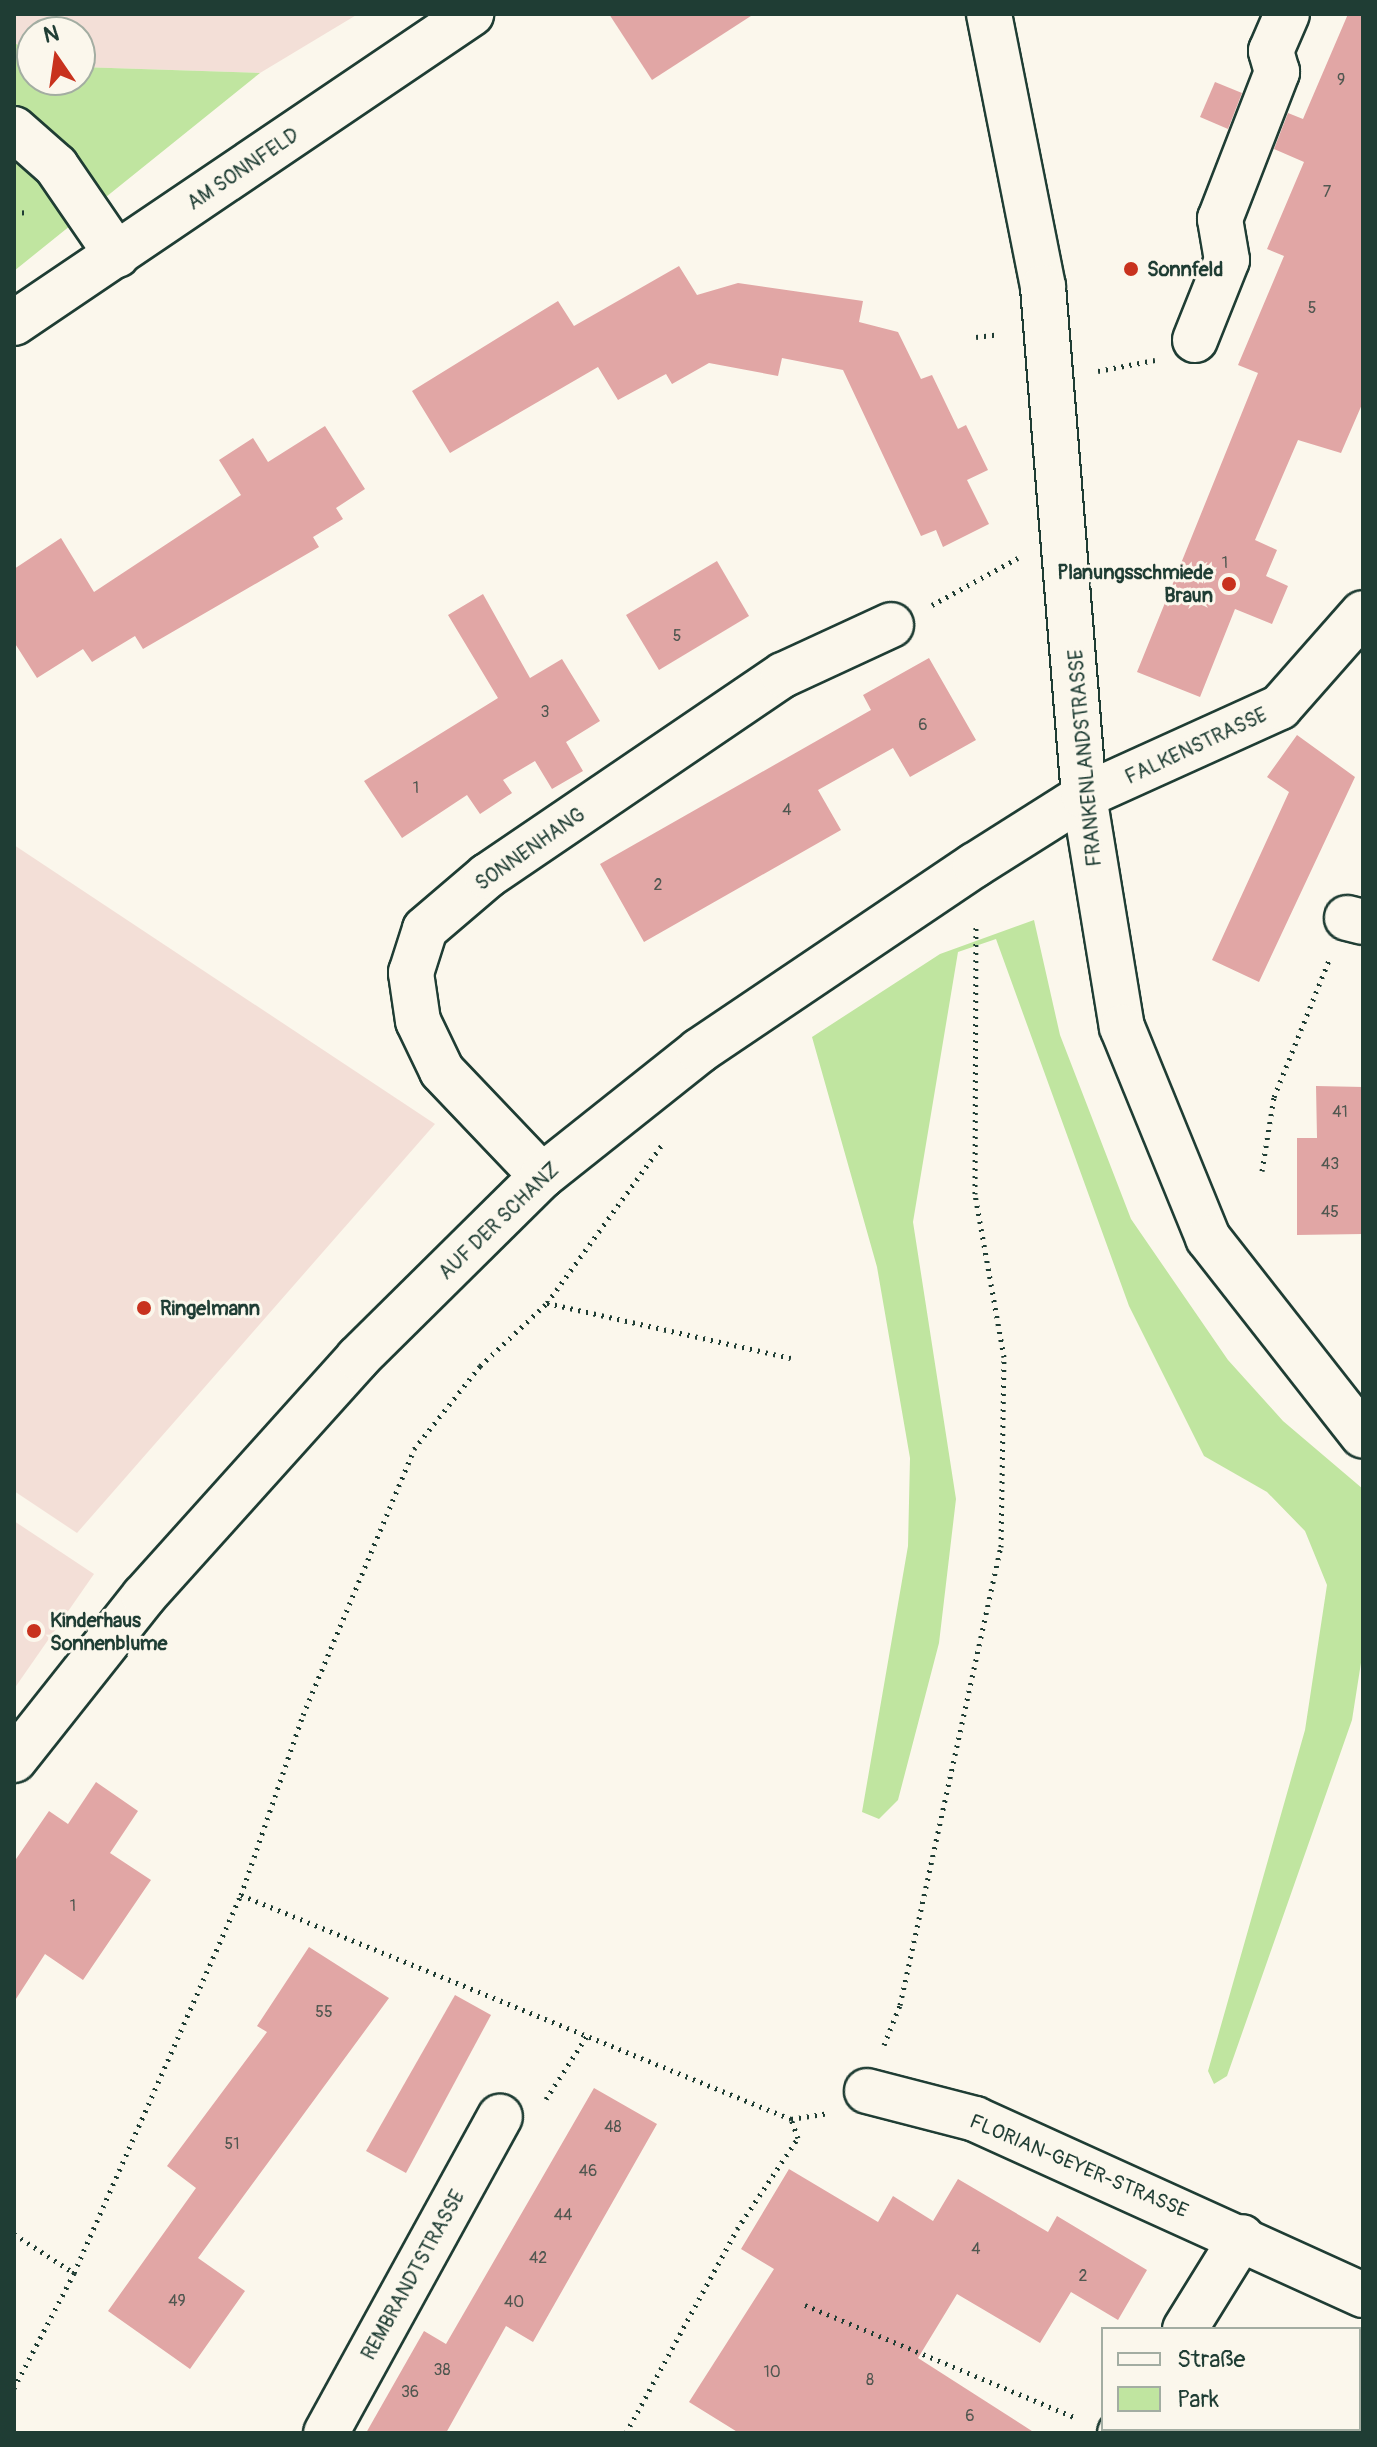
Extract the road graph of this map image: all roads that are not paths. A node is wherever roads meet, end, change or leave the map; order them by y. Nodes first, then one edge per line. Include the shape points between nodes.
1 (471, 14) edge
2 (989, 14) edge
3 (1287, 14) edge
4 (14, 129) edge
5 (117, 255) junction
6 (14, 323) edge
7 (1195, 340) dead end
8 (1363, 613) edge
9 (891, 625) road end
10 (1084, 796) junction
11 (542, 1176) junction
12 (1363, 1436) edge
13 (14, 1760) edge
14 (867, 2091) road end
15 (500, 2117) road end
16 (1242, 2237) junction
17 (1363, 2295) edge
18 (1186, 2327) edge
19 (326, 2433) edge

1 - 5 main road, AM SONNFELD
2 - 10 main road, FRANKENLANDSTRASSE via 1043,287
3 - 7 main road via 1271,51 1277,72 1220,219 1227,260
4 - 5 main road via 56,166
5 - 6 main road, AM SONNFELD
8 - 10 main road, FALKENSTRASSE via 1280,707
9 - 11 main road, SONNENHANG via 783,675 487,876 425,929 411,973 418,1021 442,1071
10 - 11 main road, AUF DER SCHANZ via 699,1051
10 - 12 main road, FRANKENLANDSTRASSE via 1122,1027 1154,1120 1208,1238
11 - 13 main road, AUF DER SCHANZ via 358,1358 144,1596
14 - 16 main road, FLORIAN-GEYER-STRASSE via 975,2119
15 - 19 main road, REMBRANDTSTRASSE
16 - 17 main road, FLORIAN-GEYER-STRASSE
16 - 18 main road

